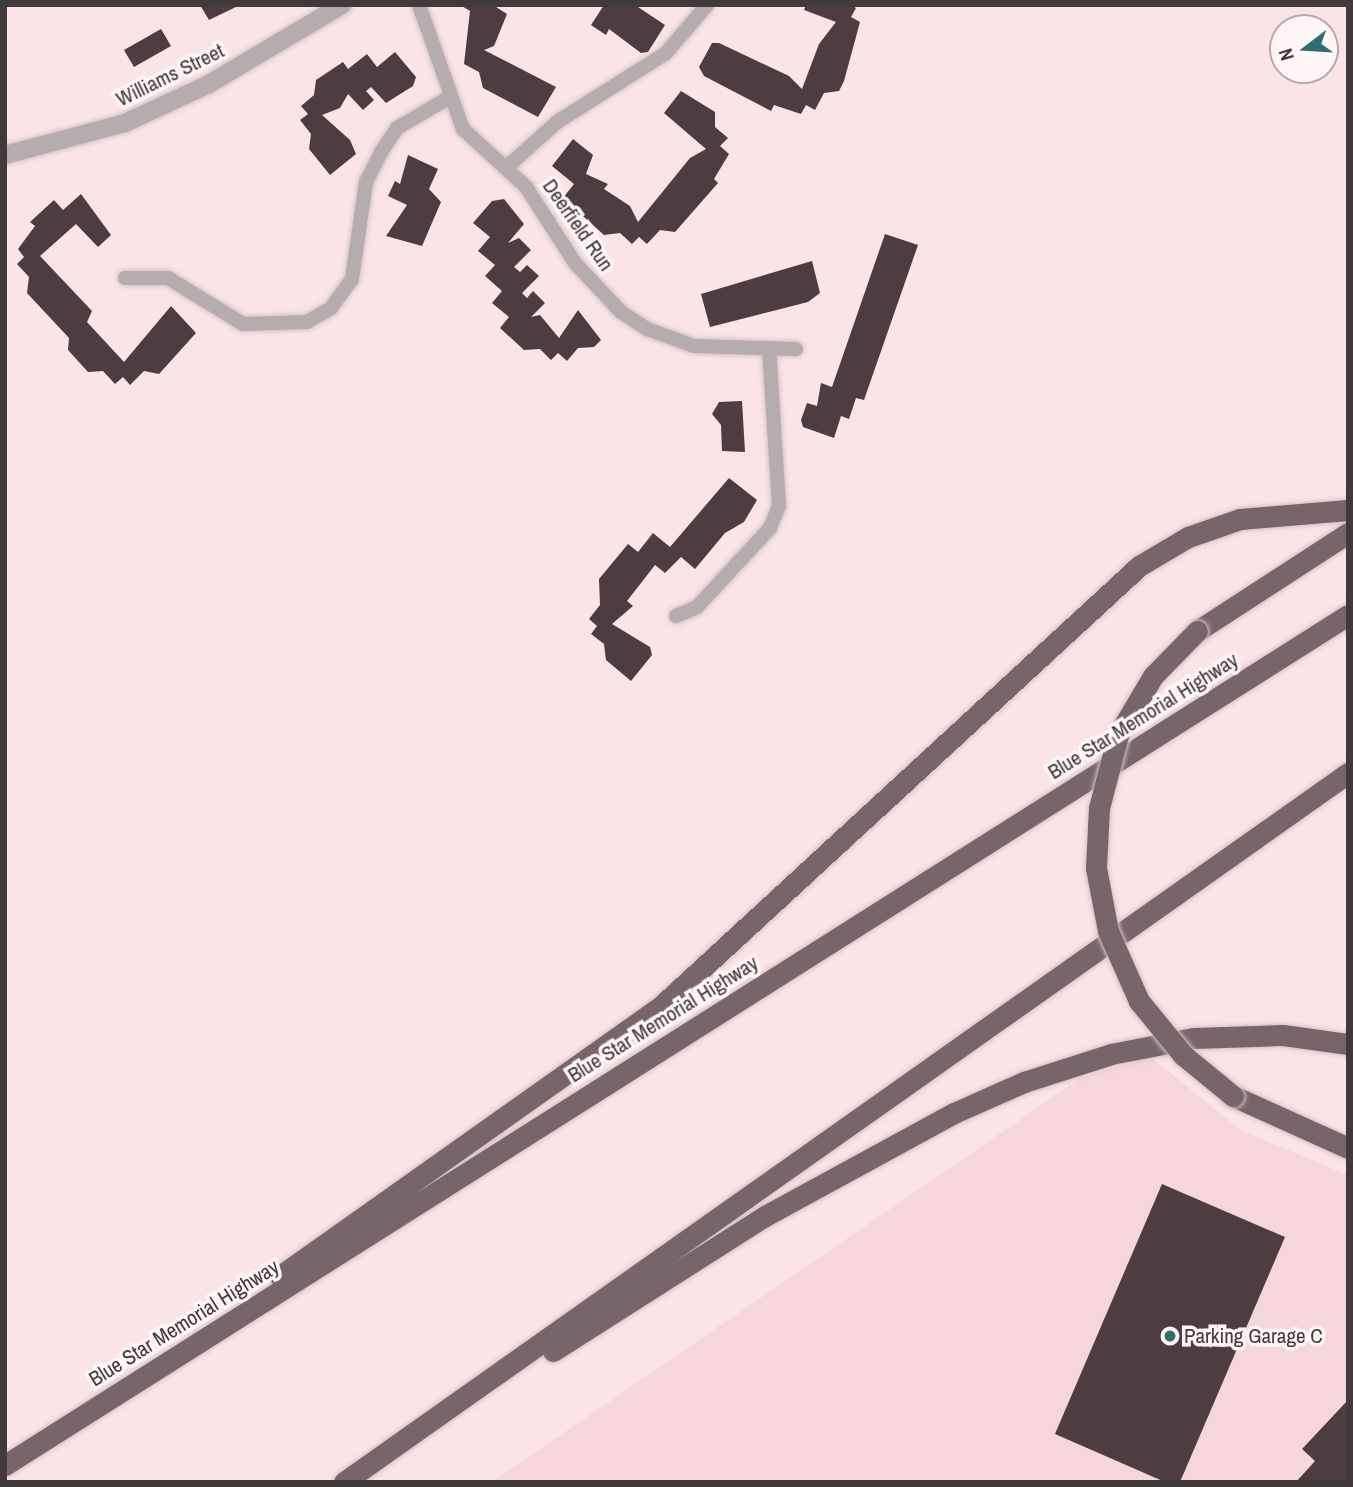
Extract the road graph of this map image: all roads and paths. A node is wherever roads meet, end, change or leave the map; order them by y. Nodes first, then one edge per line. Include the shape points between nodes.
1 (342, 5) edge
2 (419, 5) edge
3 (707, 5) edge
4 (450, 97) junction
5 (5, 155) edge
6 (508, 166) junction
7 (125, 278) dead end
8 (769, 349) junction
9 (796, 349) dead end
10 (1348, 510) edge
11 (1348, 533) edge
12 (1348, 615) edge
13 (676, 616) dead end
14 (1348, 773) edge
15 (1348, 1044) edge
16 (1348, 1148) edge
17 (97, 1407) junction
18 (5, 1465) edge
19 (346, 1482) edge

1 - 5 street, Williams Street via 209,84 125,123
2 - 4 street, Deerfield Run
3 - 6 street via 666,53 557,122
4 - 6 street, Deerfield Run via 475,144
4 - 7 street via 397,128 381,152 366,182 352,279 331,308 307,322 243,324 168,278
6 - 8 street, Deerfield Run via 596,287 647,329 694,346
8 - 9 street, Deerfield Run
8 - 13 street via 779,506 770,528 697,607
10 - 17 highway via 1293,510 1201,531 1126,575 660,1007
11 - 16 highway, bridge via 1197,631 1153,676 1118,735 1099,808 1096,869 1108,931 1139,1000 1183,1055 1233,1096
12 - 17 highway, Blue Star Memorial Highway
14 - 19 highway
15 - 19 highway via 1270,1034 1194,1038 1088,1060 1001,1091 754,1222
17 - 18 highway, Blue Star Memorial Highway

